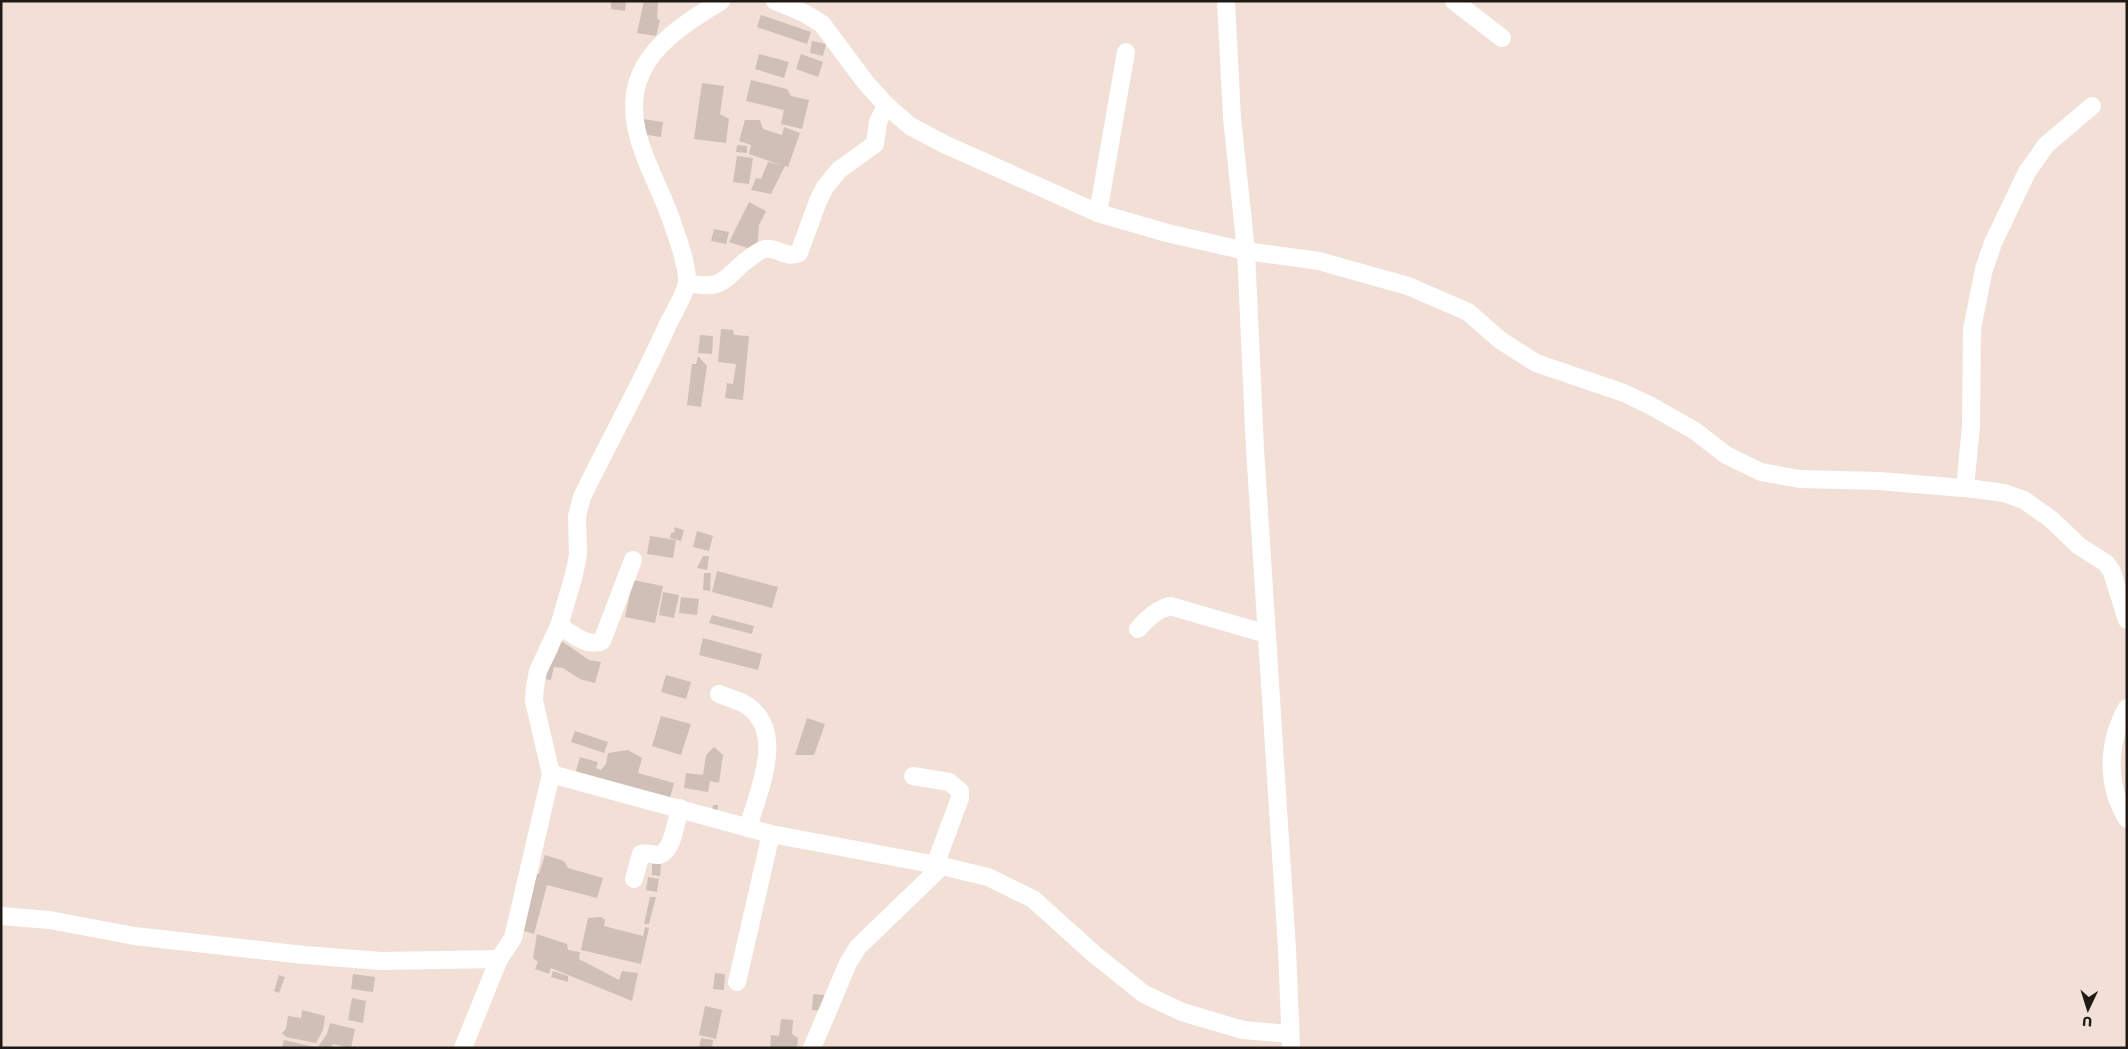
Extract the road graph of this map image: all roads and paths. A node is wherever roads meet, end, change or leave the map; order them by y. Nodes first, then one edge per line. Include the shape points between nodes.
1 (721, 1) edge
2 (776, 1) edge
3 (1226, 1) edge
4 (1454, 1) edge
5 (1502, 38) dead end
6 (1126, 52) dead end
7 (886, 105) junction
8 (2092, 106) dead end
9 (1098, 213) junction
10 (1246, 251) junction
11 (687, 283) junction
12 (1965, 488) junction
13 (633, 560) dead end
14 (2127, 620) edge
15 (559, 626) junction
16 (1138, 629) dead end
17 (1267, 634) junction
18 (719, 694) dead end
19 (2127, 708) edge
20 (551, 774) junction
21 (913, 776) dead end
22 (680, 808) junction
23 (2127, 819) edge
24 (748, 828) junction
25 (771, 834) junction
26 (938, 865) junction
27 (634, 879) dead end
28 (1, 916) edge
29 (499, 959) junction
30 (738, 982) dead end
31 (1291, 1041) edge
32 (464, 1048) edge
33 (812, 1048) edge

1 - 11 street via 688,20 659,46 643,66 635,87 636,128 678,239
2 - 7 street via 822,24
3 - 10 street via 1233,126
4 - 5 street
6 - 9 street
7 - 9 street via 910,126 944,144
7 - 11 street via 878,122 875,144 839,170 825,187 799,253 792,256 764,249 724,281 704,286
8 - 12 street via 2046,145 2027,172 1993,242 1984,269 1972,329 1971,426
9 - 10 street
10 - 12 street via 1319,261 1408,286 1446,301 1468,312 1500,340 1536,363 1624,393 1653,407 1695,431 1726,455 1761,472 1800,479
10 - 17 street
11 - 15 street via 643,381 582,497 577,516 577,561
12 - 14 street via 2004,493 2024,500 2046,515 2079,546 2097,556 2112,572
13 - 15 street via 602,641 596,644 586,642
15 - 20 street via 534,686 534,701
16 - 17 street via 1151,615 1170,606
17 - 31 street
18 - 24 street via 747,705 762,722 768,744
19 - 23 street via 2113,744 2111,781
20 - 22 street
20 - 29 street via 519,922
21 - 26 street via 949,782 960,791
22 - 24 street
22 - 27 street via 669,846 658,855 641,854
24 - 25 street
25 - 26 street
25 - 30 street
26 - 31 street via 988,877 1033,899 1094,954 1151,997 1182,1012
26 - 33 street via 858,947
28 - 29 street via 68,923 134,936 304,955 381,961
29 - 32 street

